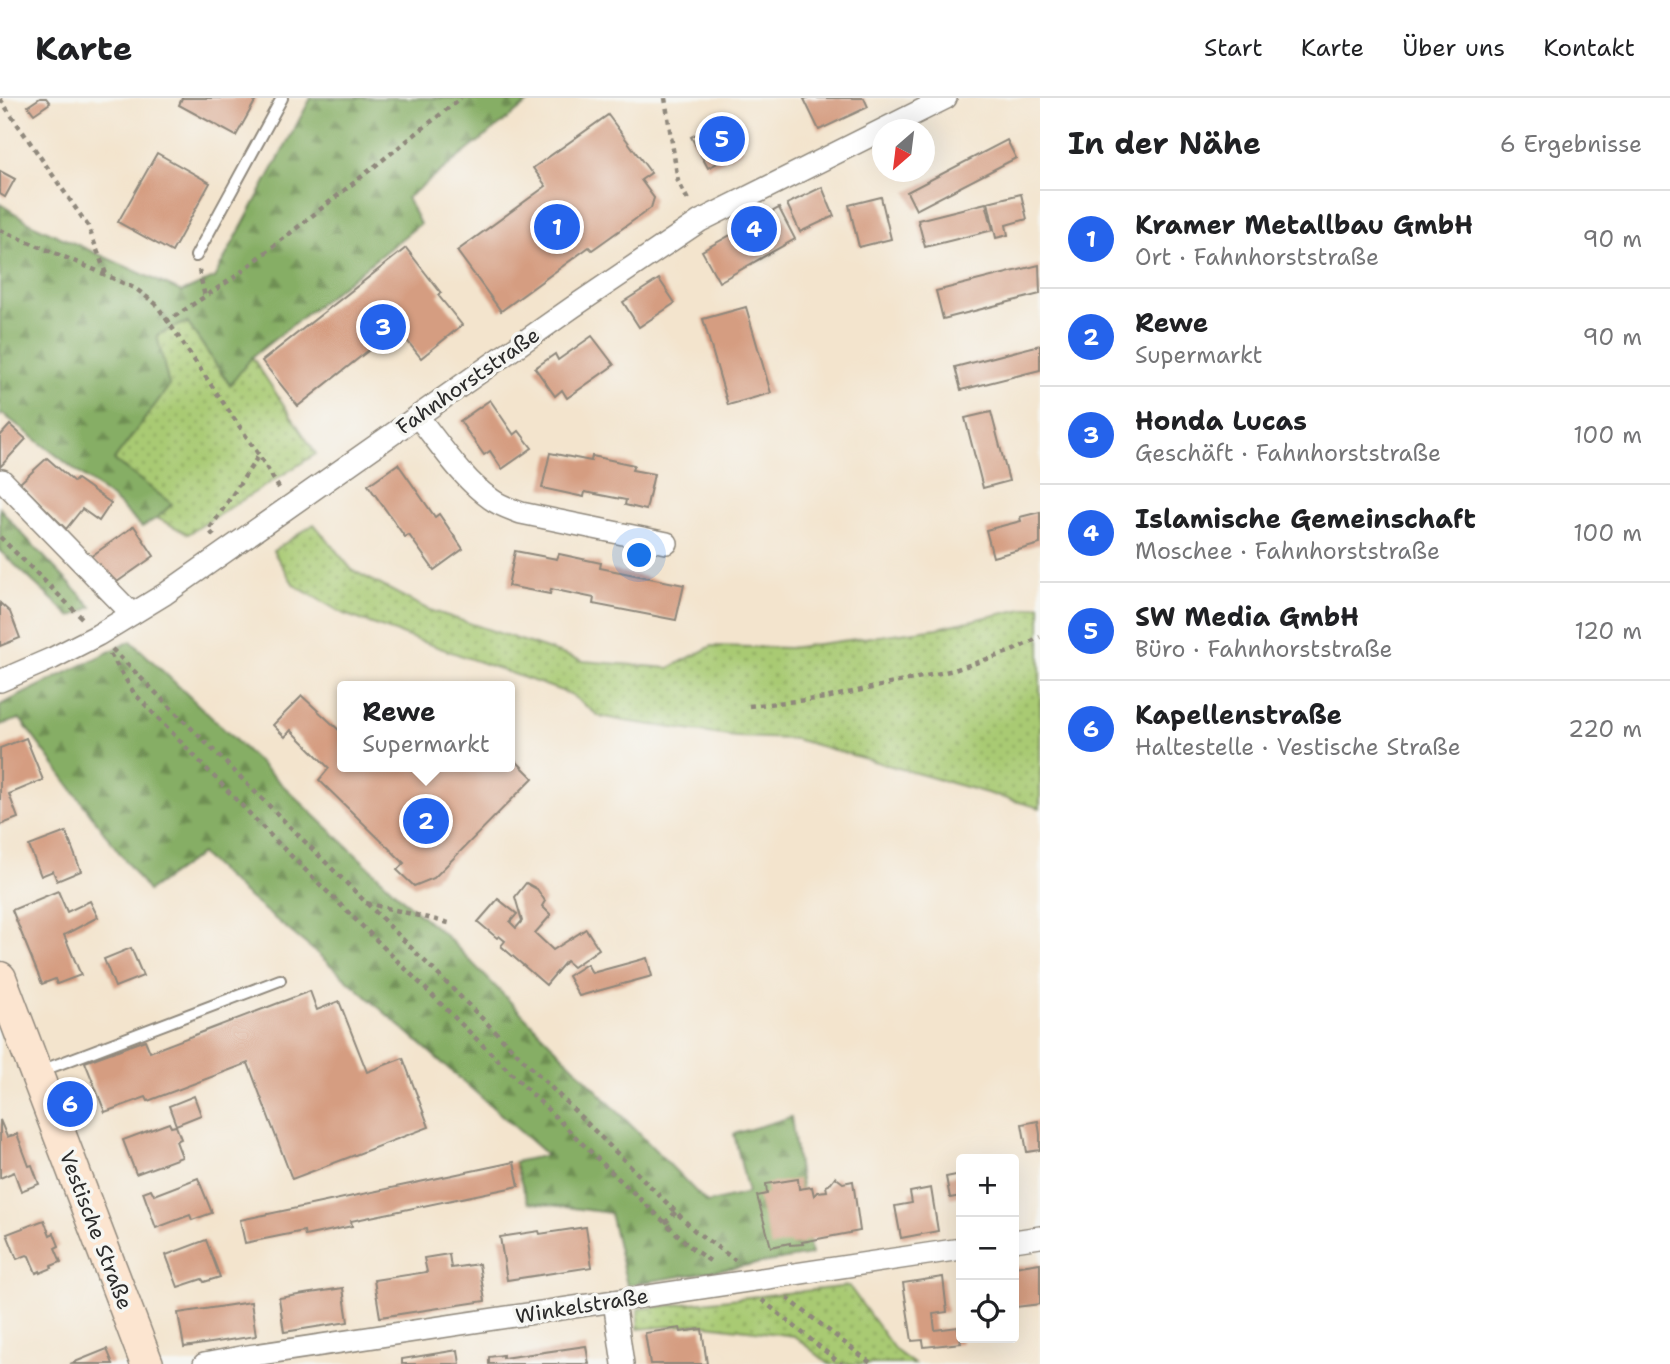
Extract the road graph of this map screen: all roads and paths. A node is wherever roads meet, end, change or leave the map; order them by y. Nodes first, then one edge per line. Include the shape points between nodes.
1 (282, 98) edge
2 (461, 98) edge
3 (665, 98) edge
4 (946, 98) edge
5 (0, 99) edge
6 (700, 221) junction
7 (0, 230) edge
8 (196, 256) joint
9 (106, 275) junction
10 (205, 297) junction
11 (166, 322) junction
12 (418, 417) junction
13 (259, 455) junction
14 (2, 480) dead end
15 (291, 506) junction
16 (0, 537) edge
17 (667, 543) dead end
18 (225, 551) junction
19 (132, 614) junction
20 (98, 635) junction
21 (1040, 637) edge
22 (0, 681) edge
23 (749, 706) dead end
24 (365, 903) junction
25 (453, 925) dead end
26 (0, 978) edge
27 (280, 980) dead end
28 (36, 1073) junction
29 (676, 1212) junction
30 (665, 1223) junction
31 (1040, 1237) edge
32 (1019, 1240) edge
33 (956, 1250) edge
34 (750, 1280) junction
35 (614, 1301) junction
36 (147, 1364) edge
37 (204, 1364) edge
38 (622, 1364) edge
39 (841, 1364) edge
40 (872, 1364) edge

1 - 8 lane
2 - 10 path
3 - 6 path via 678,181
4 - 6 street, Fahnhorststraße
5 - 9 path via 88,226
6 - 12 street, Fahnhorststraße
7 - 9 path
8 - 10 path
9 - 11 path via 146,296
10 - 11 path
11 - 13 path
12 - 15 street, Fahnhorststraße
12 - 17 street via 478,489 505,507
13 - 15 path
13 - 18 path via 209,530
14 - 19 street
15 - 18 street, Fahnhorststraße
16 - 20 path
18 - 19 street, Fahnhorststraße
19 - 20 street, Fahnhorststraße
20 - 22 street, Fahnhorststraße
20 - 24 path
20 - 30 path via 134,693 265,829
21 - 23 path via 954,670 825,698
24 - 25 path
24 - 29 path
26 - 28 street, Vestische Straße
27 - 28 lane
28 - 36 street, Vestische Straße
29 - 30 path
29 - 34 path
30 - 34 path via 694,1250
31 - 32 street
33 - 34 street, Winkelstraße
34 - 35 street, Winkelstraße
34 - 39 path
34 - 40 path via 787,1297
35 - 37 street, Winkelstraße
35 - 38 street

